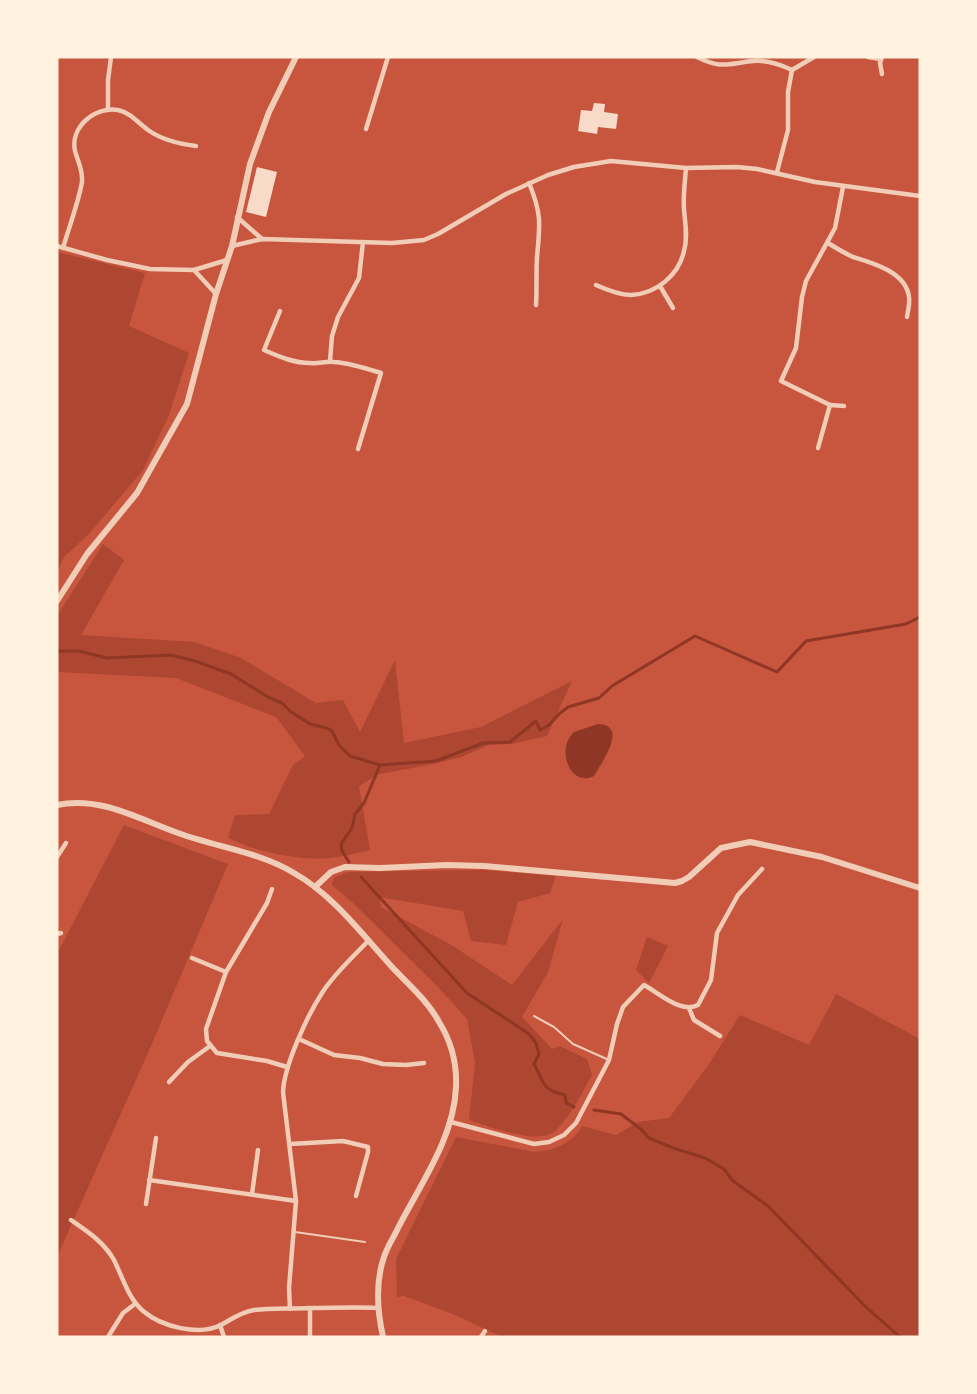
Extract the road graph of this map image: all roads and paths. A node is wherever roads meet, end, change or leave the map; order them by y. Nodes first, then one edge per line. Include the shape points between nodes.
1 (111, 57) edge
2 (296, 57) edge
3 (388, 57) edge
4 (697, 57) edge
5 (814, 57) edge
6 (868, 57) edge
7 (881, 58) edge
8 (792, 70) junction
9 (882, 74) dead end
10 (108, 110) junction
11 (366, 129) dead end
12 (196, 146) dead end
13 (686, 168) junction
14 (777, 172) junction
15 (529, 183) junction
16 (843, 187) junction
17 (920, 196) edge
18 (237, 218) junction
19 (262, 239) junction
20 (363, 242) junction
21 (828, 243) junction
22 (232, 246) junction
23 (60, 247) edge
24 (227, 260) junction
25 (194, 270) junction
26 (596, 285) dead end
27 (660, 286) junction
28 (216, 294) junction
29 (537, 305) dead end
30 (673, 308) dead end
31 (280, 311) dead end
32 (907, 317) dead end
33 (330, 361) junction
34 (830, 405) junction
35 (844, 406) dead end
36 (358, 448) dead end
37 (818, 448) dead end
38 (57, 601) edge
39 (57, 805) edge
40 (66, 843) dead end
41 (57, 857) edge
42 (762, 868) dead end
43 (315, 887) junction
44 (920, 888) edge
45 (272, 889) dead end
46 (368, 941) junction
47 (192, 958) dead end
48 (225, 972) junction
49 (689, 1008) junction
50 (534, 1016) dead end
51 (720, 1036) dead end
52 (299, 1039) junction
53 (210, 1046) junction
54 (609, 1060) junction
55 (424, 1063) dead end
56 (287, 1067) junction
57 (169, 1082) dead end
58 (451, 1122) junction
59 (156, 1138) dead end
60 (291, 1144) junction
61 (258, 1150) dead end
62 (149, 1180) junction
63 (252, 1194) junction
64 (356, 1196) dead end
65 (296, 1201) junction
66 (146, 1204) dead end
67 (71, 1220) dead end
68 (295, 1232) junction
69 (365, 1242) dead end
70 (135, 1304) junction
71 (290, 1308) junction
72 (310, 1308) junction
73 (377, 1308) junction
74 (220, 1325) junction
75 (485, 1331) dead end
76 (108, 1337) edge
77 (224, 1337) edge
78 (310, 1337) edge
79 (383, 1337) edge
80 (481, 1337) edge

1 - 10 street
2 - 18 street via 269,112 250,164
3 - 11 street
4 - 8 street via 719,65 761,61
5 - 8 street
6 - 7 street
7 - 9 street
8 - 14 street via 788,130
10 - 12 street via 132,116 170,141
10 - 23 street via 90,116 78,132 75,150 82,183
13 - 14 street via 736,167
13 - 15 street via 604,161
13 - 27 street via 684,252 675,271
14 - 16 street
15 - 20 street via 424,240
15 - 29 street via 540,220
16 - 17 street
16 - 21 street via 838,220
18 - 19 street
18 - 22 street
19 - 20 street
19 - 22 street
20 - 33 street via 359,278 338,317
21 - 32 street via 886,268 906,289
21 - 34 street via 806,281 796,348 781,381
22 - 24 street
23 - 25 street via 150,269
24 - 25 street
24 - 28 street
25 - 28 street
26 - 27 street via 633,295
27 - 30 street
28 - 38 street via 187,404 137,493 87,554
31 - 33 street via 264,350 307,363
33 - 36 street via 381,372
34 - 35 street
34 - 37 street
39 - 43 street via 94,803 126,811 180,834 271,861
40 - 41 street
42 - 49 street via 738,895 722,922 715,940 711,980 698,1005
43 - 44 street via 331,872 345,867 495,867 675,882 689,877 721,848 750,842 822,857
43 - 46 street
45 - 48 street
46 - 52 street via 321,994
46 - 58 street via 432,1010 445,1032 456,1075
47 - 48 street
48 - 53 street via 206,1029
49 - 51 street via 694,1020
49 - 54 street via 644,985 623,1007
50 - 54 lane via 573,1044
52 - 55 street via 334,1055 395,1065
52 - 56 street
53 - 56 street via 221,1054
53 - 57 street
54 - 58 street via 576,1123 557,1140 525,1143
56 - 60 street via 283,1092
58 - 73 street via 384,1256
59 - 62 street
60 - 64 street via 343,1141 368,1147
60 - 65 street
61 - 63 street
62 - 63 street
62 - 66 street
63 - 65 street
65 - 68 street
67 - 70 street via 99,1240 110,1254
68 - 69 lane
68 - 71 street
70 - 74 street via 155,1319 186,1329 206,1330
70 - 76 street via 123,1313
71 - 72 street
71 - 74 street via 245,1312
72 - 73 street
72 - 78 street
73 - 79 street
74 - 77 street
75 - 80 street

